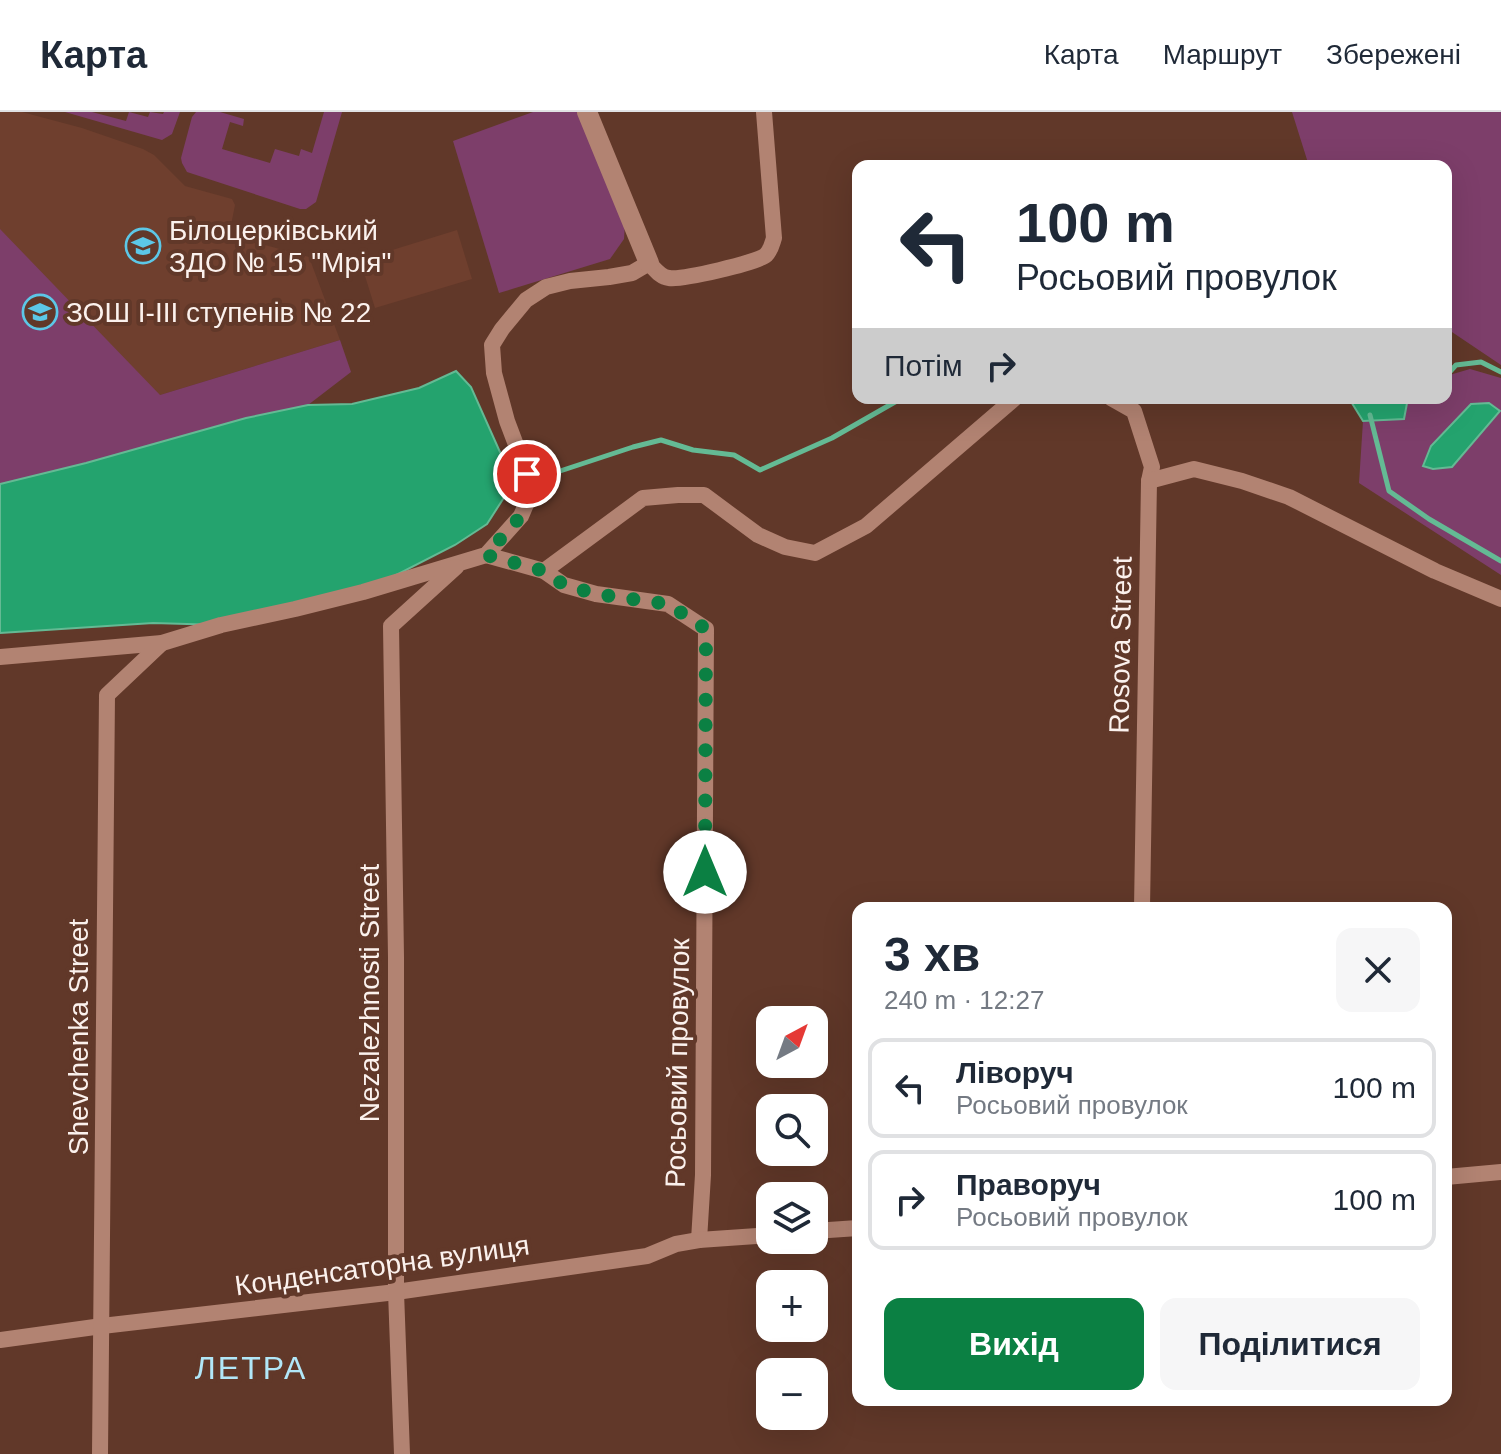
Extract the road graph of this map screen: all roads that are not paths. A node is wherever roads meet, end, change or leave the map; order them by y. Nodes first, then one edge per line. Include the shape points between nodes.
1 (587, 112) edge
2 (764, 112) edge
3 (649, 263) junction
4 (1008, 404) edge
5 (1122, 404) edge
6 (1149, 481) junction
7 (486, 555) junction
8 (461, 564) junction
9 (544, 571) junction
10 (1501, 599) edge
11 (162, 643) junction
12 (0, 657) edge
13 (1142, 902) edge
14 (1501, 1172) edge
15 (1452, 1176) edge
16 (852, 1228) edge
17 (828, 1230) edge
18 (756, 1236) edge
19 (699, 1240) junction
20 (396, 1292) junction
21 (102, 1326) junction
22 (0, 1340) edge
23 (100, 1454) edge
24 (402, 1454) edge

1 - 3 street
2 - 3 street via 772,247 747,264 684,277 669,278
3 - 7 street via 632,273 546,287 526,300 492,345 494,373 530,495 521,516
4 - 9 street via 866,526 815,553 758,535 704,495 666,496 643,498
5 - 6 street, Rosova Street via 1134,411 1152,467
6 - 10 street via 1194,469 1242,481 1289,497
6 - 13 street, Rosova Street
7 - 8 street
7 - 9 street, Росьовий провулок
8 - 11 street
8 - 20 street, Nezalezhnosti Street via 391,626
9 - 19 street, Росьовий провулок via 564,585 596,594 668,604 706,629 704,1159
11 - 12 street
11 - 21 street, Shevchenka Street via 107,695
14 - 15 street
16 - 17 street
18 - 19 street, Конденсаторна вулиця
19 - 20 street, Конденсаторна вулиця via 647,1256
20 - 21 street, Конденсаторна вулиця
20 - 24 street, Nezalezhnosti Street
21 - 22 street, Конденсаторна вулиця
21 - 23 street, Shevchenka Street

